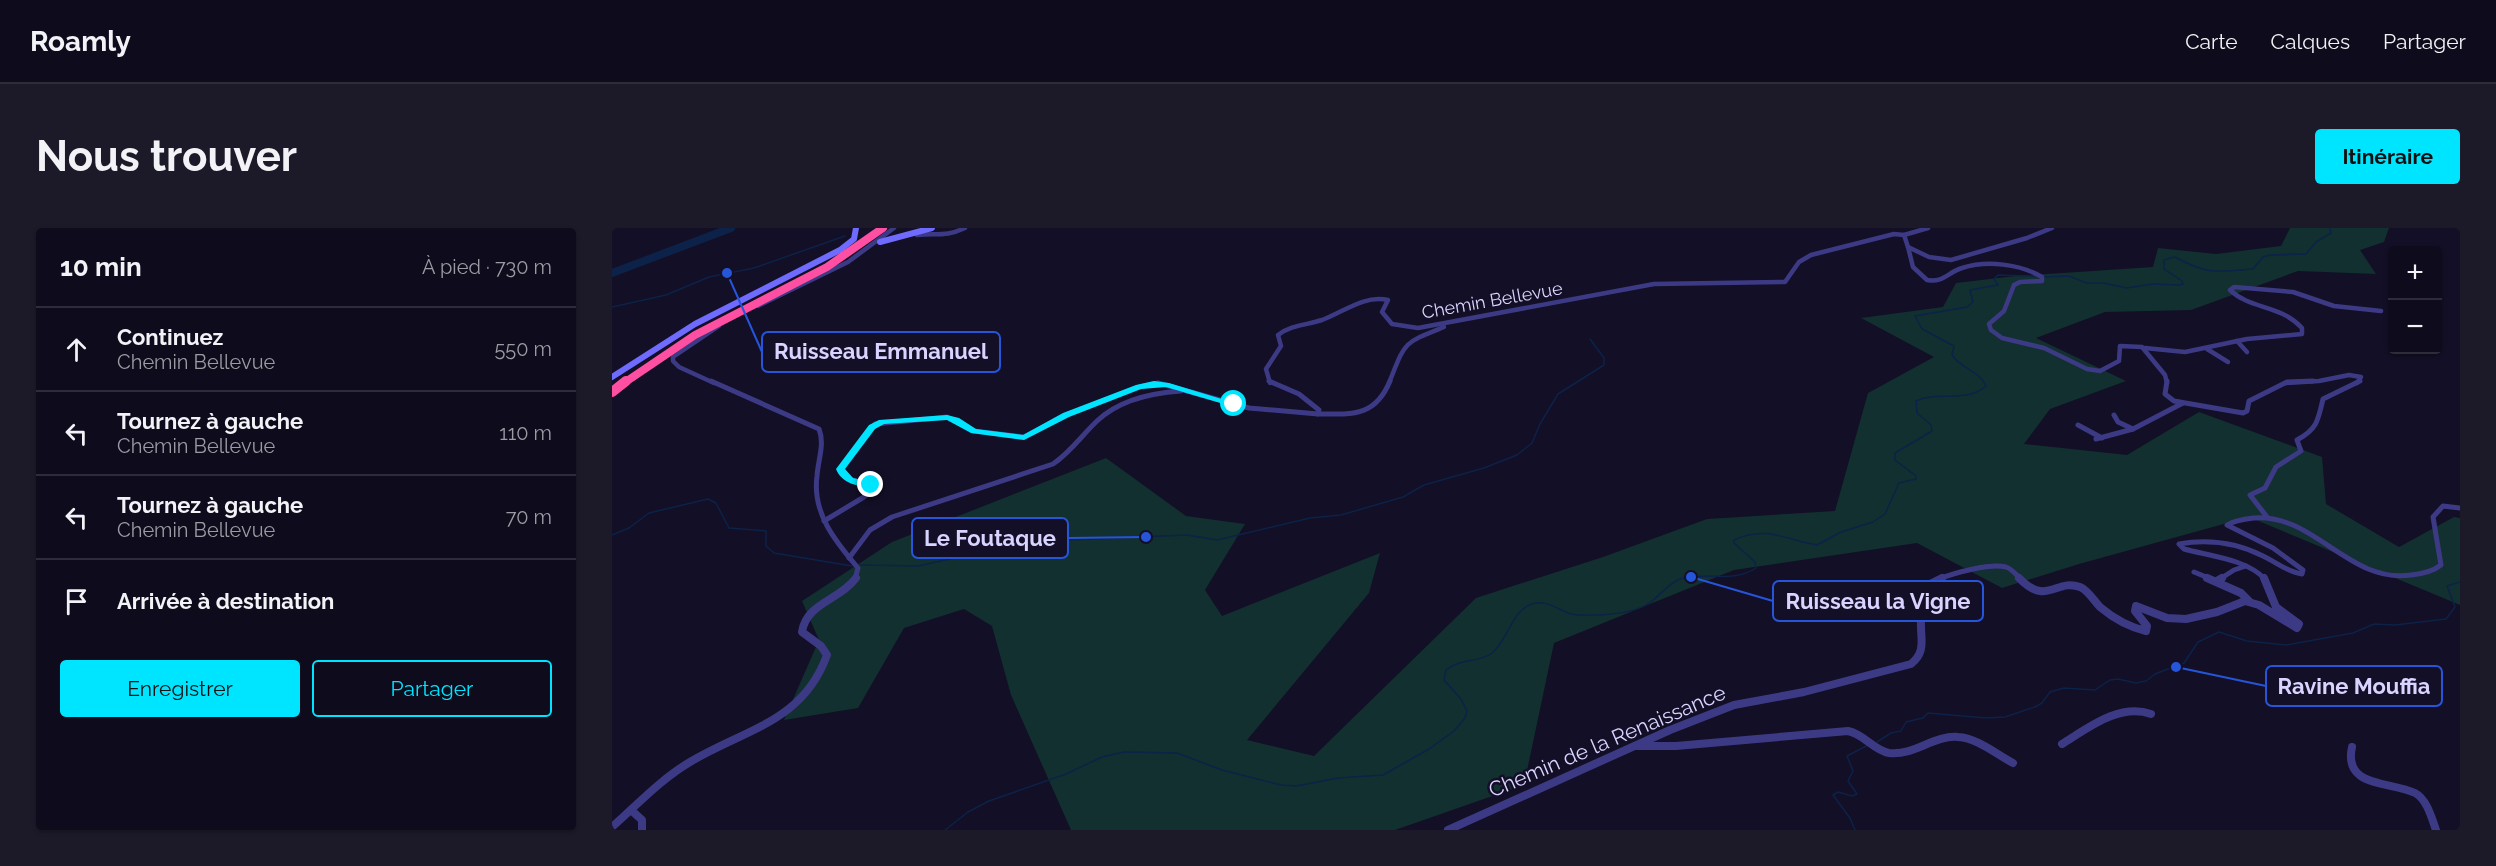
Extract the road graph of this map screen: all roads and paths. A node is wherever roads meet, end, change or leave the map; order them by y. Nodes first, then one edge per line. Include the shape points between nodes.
1 (856, 228) edge
2 (878, 228) edge
3 (883, 228) edge
4 (894, 228) edge
5 (932, 228) edge
6 (965, 228) edge
7 (1928, 228) edge
8 (2052, 228) edge
9 (1904, 232) edge
10 (896, 238) junction
11 (880, 243) junction
12 (1908, 247) junction
13 (2381, 311) dead end
14 (1504, 313) junction
15 (2237, 341) junction
16 (2145, 348) junction
17 (2207, 349) junction
18 (2247, 352) dead end
19 (2228, 362) dead end
20 (612, 377) edge
21 (612, 387) edge
22 (1187, 391) junction
23 (612, 392) edge
24 (2184, 402) junction
25 (2151, 410) dead end
26 (1318, 414) junction
27 (2159, 414) junction
28 (2114, 415) dead end
29 (2078, 425) dead end
30 (2133, 429) junction
31 (2096, 438) dead end
32 (2103, 438) junction
33 (2460, 508) edge
34 (2267, 517) junction
35 (824, 521) junction
36 (853, 563) junction
37 (2246, 566) junction
38 (2194, 572) dead end
39 (2217, 581) junction
40 (2249, 601) junction
41 (2151, 714) dead end
42 (2062, 744) dead end
43 (1636, 746) junction
44 (2352, 747) dead end
45 (2013, 763) dead end
46 (631, 810) junction
47 (612, 827) edge
48 (642, 830) edge
49 (1448, 830) edge
50 (2436, 830) edge

1 - 20 main road via 854,239 840,250 695,324
2 - 21 highway via 843,255 668,347
3 - 23 highway via 843,258 693,335
4 - 11 street
5 - 10 main road
6 - 10 street via 950,236 928,233
7 - 9 street, Chemin Bellevue
8 - 12 street via 1951,260 1929,257
9 - 12 street
9 - 14 street, Chemin Bellevue via 1811,256 1798,263 1785,282 1654,284
10 - 11 main road
11 - 35 street via 739,315 679,351 673,359 679,367 819,429 823,438 816,484
12 - 16 street via 1913,270 1932,280 1943,279 1962,267 1978,266 2020,268 2042,277 2040,281 2014,285 2004,311 1989,324 1991,330 2006,339 2046,348 2094,371 2118,362 2120,346
13 - 15 street via 2334,306 2293,292 2234,287 2230,290 2234,294 2278,309 2294,319 2303,331 2299,335
14 - 26 street via 1418,336 1403,349 1379,403 1358,412
14 - 26 street, Chemin Bellevue via 1426,327 1396,326 1385,318 1383,309 1388,300 1381,298 1282,331 1278,335 1281,346 1267,365 1267,380 1304,397 1319,410
15 - 17 street
15 - 18 street
16 - 17 street via 2174,352
16 - 24 street via 2166,377 2165,395
17 - 19 street
22 - 26 street via 1249,408
22 - 35 street via 1161,384 1145,385 1019,438 974,431 947,417 879,423 870,429 841,469 849,480 871,485 873,489
22 - 36 street via 1161,393 1110,411 1053,464 892,518 870,530
24 - 27 street
24 - 34 street via 2243,413 2256,396 2287,382 2361,377 2323,399 2312,432 2297,440 2301,451 2276,467 2265,488 2250,495
25 - 27 street
27 - 30 street
28 - 30 street via 2118,422
29 - 32 street
30 - 32 street
31 - 32 street
33 - 34 street via 2443,506 2433,517 2441,565 2436,570 2400,577 2351,563 2291,524
34 - 37 street via 2227,525 2273,548 2299,566 2302,574 2236,546 2179,544 2182,549
35 - 36 street via 831,538
36 - 46 street via 857,577 854,582 802,624 802,632 827,655 815,685 782,714 689,763
37 - 39 street
37 - 40 street via 2261,575 2276,608 2299,627 2286,624
38 - 39 street
39 - 40 street
40 - 43 street, Chemin de la Renaissance via 2221,612 2174,619 2136,606 2135,611 2147,626 2146,632 2101,607 2082,588 2039,591 2025,586 2006,567 1994,566 1930,584 1921,621 1923,648 1918,660 1911,664 1734,705
41 - 42 street via 2139,710 2104,718
43 - 45 street via 1848,731 1890,753 1914,750 1955,736
43 - 49 street, Chemin de la Renaissance
44 - 50 street via 2349,764 2354,771 2370,781 2417,794
46 - 47 street
46 - 48 street via 642,820

